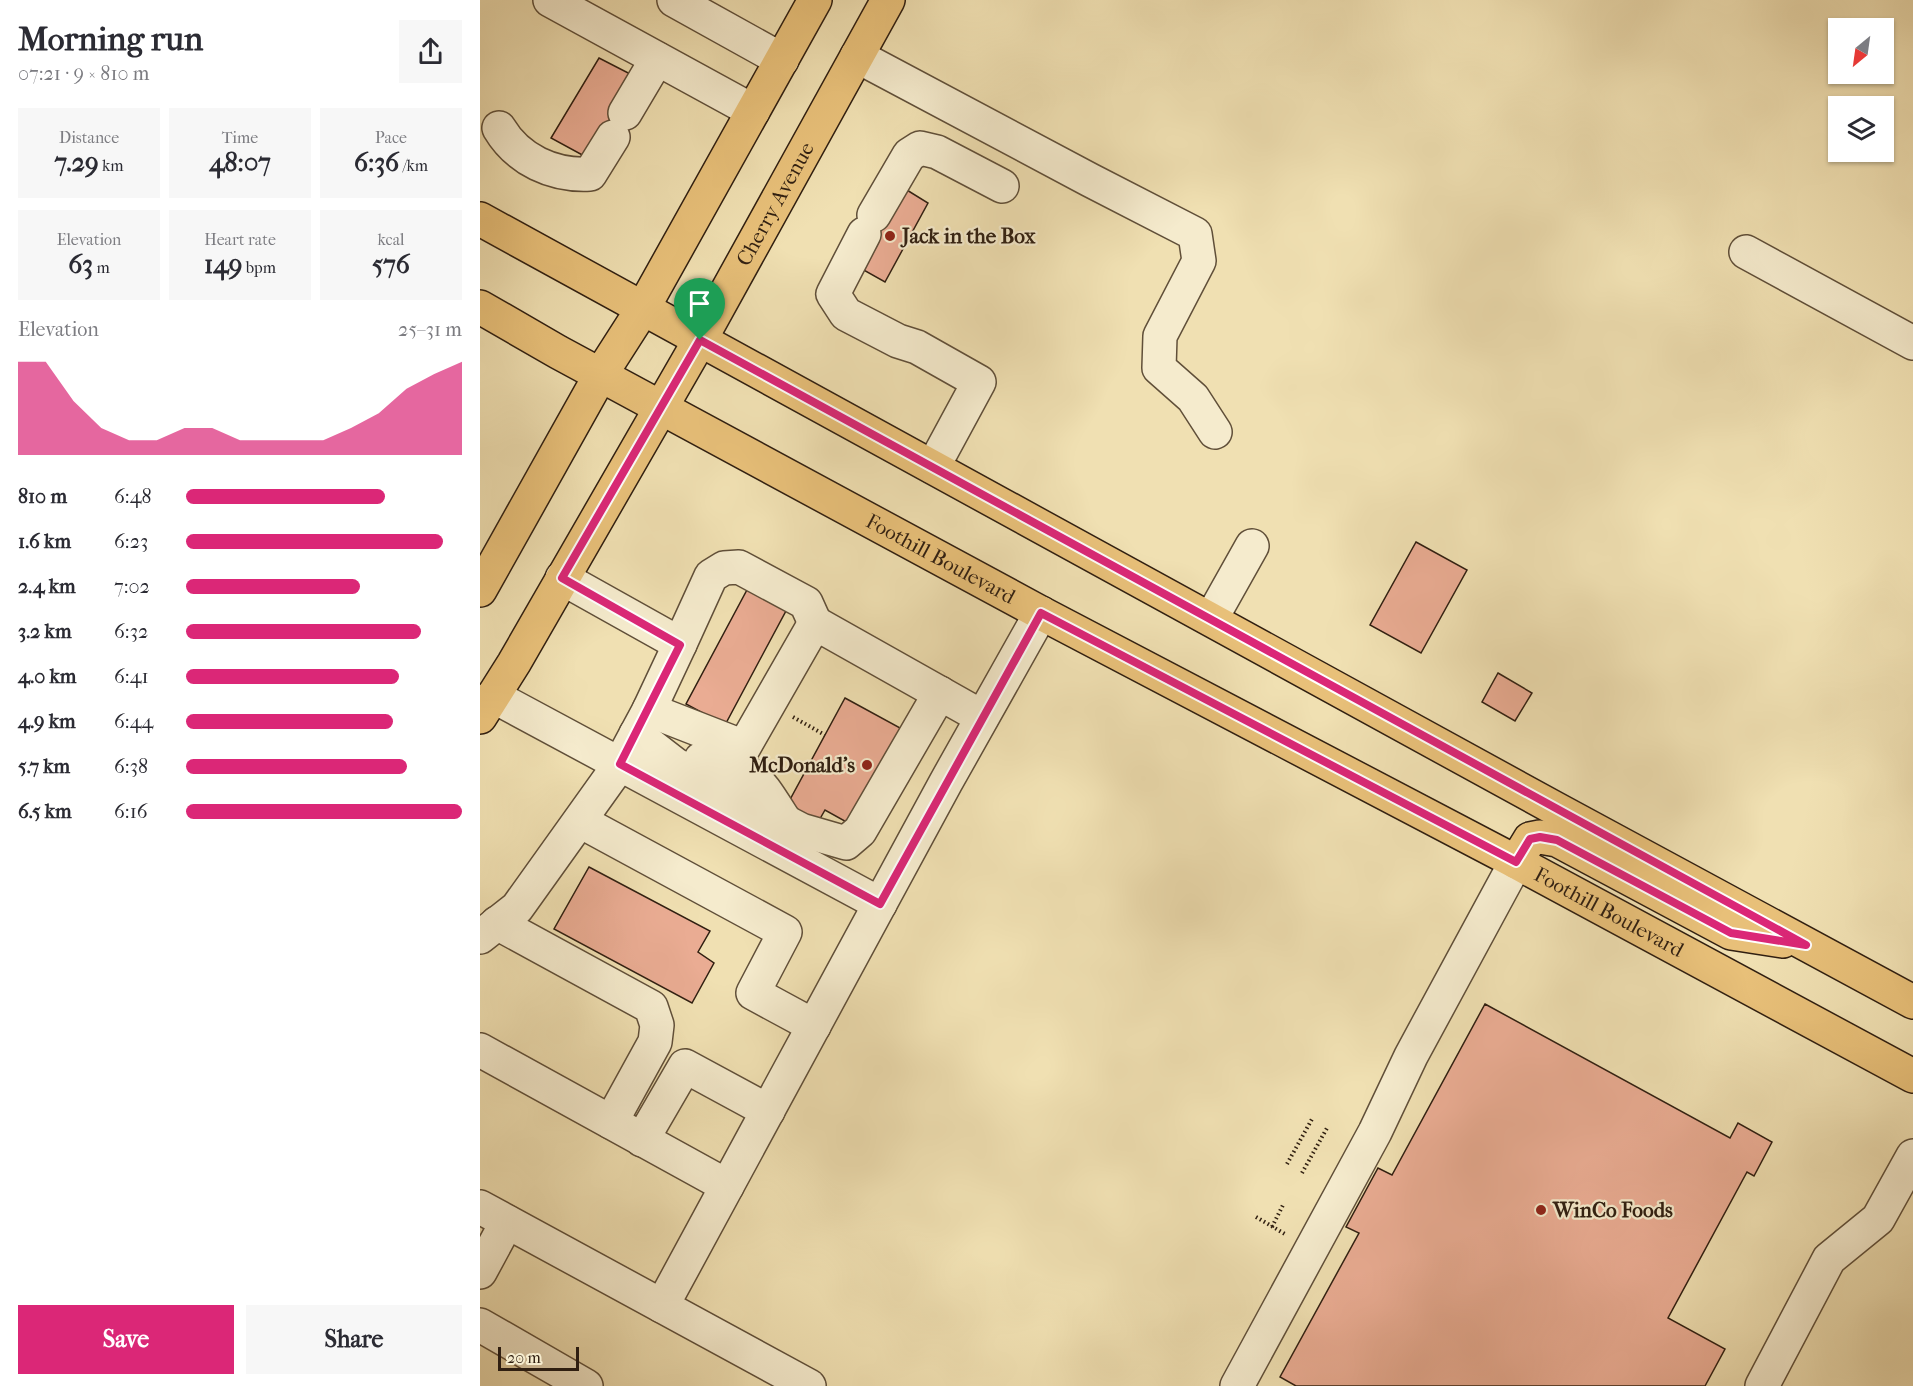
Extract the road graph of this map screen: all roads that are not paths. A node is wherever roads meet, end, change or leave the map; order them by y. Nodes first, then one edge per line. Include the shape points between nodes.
1 (550, 0) edge
2 (674, 0) edge
3 (815, 0) edge
4 (888, 0) edge
5 (857, 56) junction
6 (657, 59) junction
7 (782, 60) junction
8 (753, 111) junction
9 (499, 128) dead end
10 (1002, 186) dead end
11 (480, 219) edge
12 (1746, 252) dead end
13 (480, 306) edge
14 (642, 310) junction
15 (700, 340) junction
16 (1913, 343) edge
17 (601, 374) junction
18 (660, 408) junction
19 (1215, 432) dead end
20 (933, 467) junction
21 (1252, 546) dead end
22 (562, 578) junction
23 (480, 590) edge
24 (1041, 613) junction
25 (1211, 620) junction
26 (815, 623) junction
27 (680, 645) junction
28 (940, 693) junction
29 (487, 707) edge
30 (982, 717) junction
31 (643, 722) junction
32 (620, 764) junction
33 (580, 821) junction
34 (1516, 862) junction
35 (880, 904) junction
36 (488, 930) edge
37 (1806, 945) junction
38 (1913, 1002) edge
39 (814, 1026) junction
40 (480, 1050) edge
41 (1913, 1076) edge
42 (768, 1111) junction
43 (611, 1122) junction
44 (642, 1140) junction
45 (1913, 1156) edge
46 (727, 1186) junction
47 (494, 1215) edge
48 (480, 1272) edge
49 (662, 1306) junction
50 (480, 1325) edge
51 (586, 1386) edge
52 (809, 1386) edge
53 (1237, 1386) edge
54 (1762, 1386) edge

1 - 6 street
2 - 7 street
3 - 7 main road
4 - 5 main road, Cherry Avenue
5 - 15 main road, Cherry Avenue
5 - 19 street via 1195,234 1199,261 1161,336 1159,368 1193,398
6 - 8 street
6 - 9 street via 590,174 570,175 527,159 508,143
7 - 8 main road
8 - 14 main road
10 - 20 street via 937,152 920,148 909,155 833,294 846,314 979,382
11 - 14 main road
12 - 16 street
13 - 17 main road, Foothill Boulevard
14 - 15 main road
14 - 17 main road
15 - 18 main road, Cherry Avenue
15 - 20 main road
17 - 18 main road, Foothill Boulevard
17 - 23 main road
18 - 22 main road, Cherry Avenue
18 - 24 main road, Foothill Boulevard
20 - 25 main road
21 - 25 street
22 - 27 street
22 - 29 main road, Cherry Avenue
24 - 30 street
24 - 34 main road, Foothill Boulevard
25 - 37 main road
26 - 27 street via 806,603 739,567 724,568 711,576
26 - 28 street
26 - 31 street via 744,747
27 - 31 street
28 - 30 street
28 - 31 street via 860,831 846,843 801,830 676,765
29 - 32 street
30 - 35 street
31 - 32 street
32 - 33 street
32 - 35 street
33 - 36 street via 517,908
33 - 39 street via 785,932 753,993
34 - 37 main road via 1530,839 1557,840 1731,933
34 - 41 main road, Foothill Boulevard
34 - 53 street
35 - 39 street
36 - 43 street via 651,1007 657,1025 655,1041
37 - 38 main road
39 - 42 street
40 - 43 street
42 - 44 street via 685,1066
42 - 46 street
43 - 44 street
44 - 46 street
45 - 54 street via 1878,1219 1829,1259
46 - 49 street
47 - 48 street
47 - 49 street
49 - 52 street
50 - 51 street

